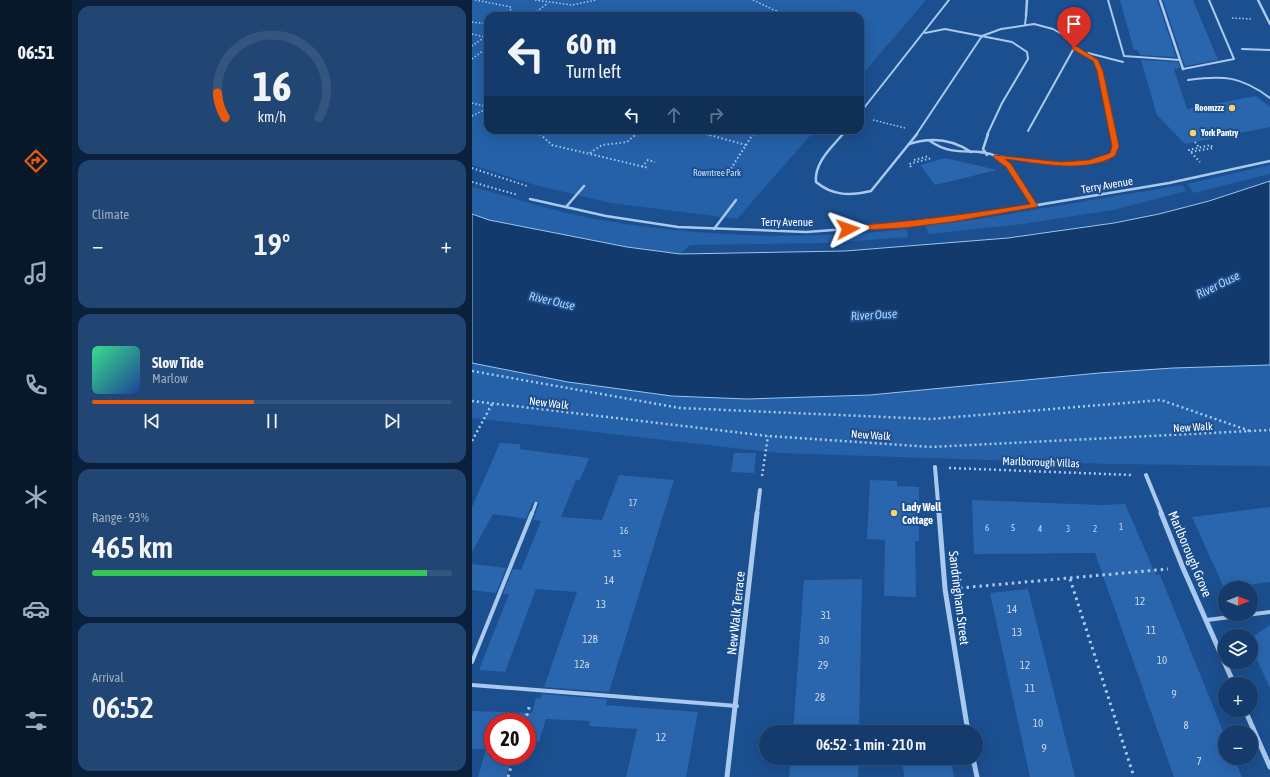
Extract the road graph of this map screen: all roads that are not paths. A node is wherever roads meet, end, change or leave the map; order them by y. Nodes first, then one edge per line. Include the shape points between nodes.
1 (950, 0) edge
2 (1027, 0) edge
3 (1108, 0) edge
4 (1160, 0) edge
5 (1209, 0) edge
6 (1258, 0) edge
7 (1264, 13) junction
8 (1270, 14) edge
9 (1026, 16) joint
10 (1270, 24) edge
11 (1024, 25) junction
12 (925, 33) junction
13 (982, 36) junction
14 (1074, 48) junction
15 (1242, 49) dead end
16 (1270, 50) edge
17 (1086, 53) junction
18 (1180, 60) junction
19 (1123, 62) dead end
20 (1183, 69) joint
21 (1188, 80) dead end
22 (1270, 98) edge
23 (864, 108) edge
24 (1028, 131) dead end
25 (843, 134) edge
26 (930, 141) junction
27 (908, 144) junction
28 (971, 152) junction
29 (987, 155) junction
30 (997, 156) junction
31 (1270, 161) edge
32 (584, 186) dead end
33 (530, 199) road end
34 (736, 200) dead end
35 (1034, 206) junction
36 (566, 207) junction
37 (714, 229) junction
38 (935, 467) road end
39 (1146, 475) road end
40 (760, 490) road end
41 (536, 503) dead end
42 (1270, 612) edge
43 (1207, 620) junction
44 (472, 662) edge
45 (1231, 677) edge
46 (472, 685) edge
47 (736, 706) junction
48 (1248, 717) edge
49 (967, 725) edge
50 (974, 765) edge
51 (1270, 767) edge
52 (727, 777) edge
53 (977, 777) edge

1 - 12 lane
2 - 9 street
3 - 18 lane via 1124,56
4 - 18 street
5 - 20 lane via 1234,59
6 - 7 street
7 - 8 street
7 - 10 street
9 - 11 lane
11 - 13 lane
11 - 14 lane via 1034,24 1053,29 1074,41
12 - 13 lane via 945,29
12 - 23 lane
13 - 27 lane
13 - 29 lane via 1012,42 1027,52 1028,59 1002,102 987,135 983,149
14 - 17 lane
14 - 24 lane
15 - 16 lane
17 - 19 lane
17 - 30 lane via 1095,60 1100,71 1115,146 1113,154 1089,162 1068,164
18 - 20 street
21 - 22 lane via 1233,77 1261,90
25 - 27 lane via 818,165 815,173 816,182 824,189 839,195 872,191
26 - 27 lane
26 - 28 lane via 963,145
26 - 28 lane via 940,149 960,153
28 - 29 lane
29 - 30 lane
30 - 35 lane via 1009,165
31 - 35 lane, Terry Avenue via 1169,183
32 - 36 lane
33 - 36 lane, Terry Avenue
34 - 37 lane
35 - 37 lane, Terry Avenue via 903,225 806,232
36 - 37 lane, Terry Avenue via 670,226
38 - 49 street, Sandringham Street via 945,589
39 - 43 street, Marlborough Grove
40 - 47 street, New Walk Terrace
41 - 44 lane
42 - 43 lane
43 - 45 street, Marlborough Grove
46 - 47 lane
47 - 52 street, New Walk Terrace
48 - 51 street
50 - 53 street

